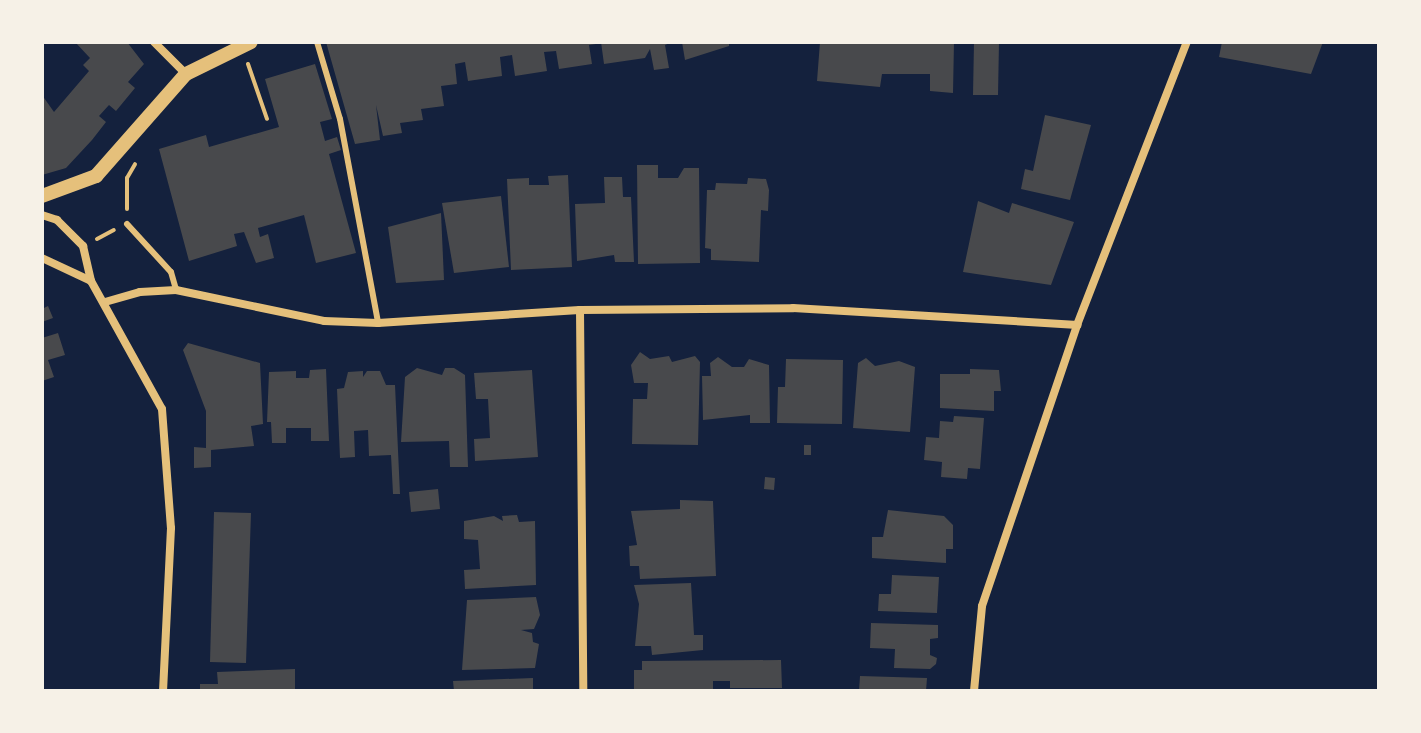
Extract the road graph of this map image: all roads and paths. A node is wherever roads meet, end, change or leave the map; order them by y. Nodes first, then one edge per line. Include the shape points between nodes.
1 (154, 42) edge
2 (317, 42) edge
3 (1187, 42) edge
4 (247, 44) edge
5 (186, 74) junction
6 (267, 119) dead end
7 (131, 133) junction
8 (42, 196) edge
9 (42, 215) edge
10 (127, 224) joint
11 (42, 258) edge
12 (91, 281) junction
13 (176, 290) junction
14 (105, 302) junction
15 (580, 310) junction
16 (378, 323) junction
17 (1077, 325) junction
18 (163, 691) edge
19 (583, 691) edge
20 (974, 691) edge

1 - 5 street
2 - 16 lane via 340,119
3 - 17 street
4 - 5 street
4 - 6 path
5 - 7 street
7 - 8 street via 96,176
7 - 10 path via 144,148 127,178
9 - 12 street via 57,220 83,246
10 - 13 lane via 171,272
11 - 12 street
12 - 14 street
13 - 14 street via 140,292
13 - 16 street via 324,321
14 - 18 street via 162,409 171,528
15 - 16 street
15 - 17 street via 793,308
15 - 19 street
17 - 20 street via 982,606

